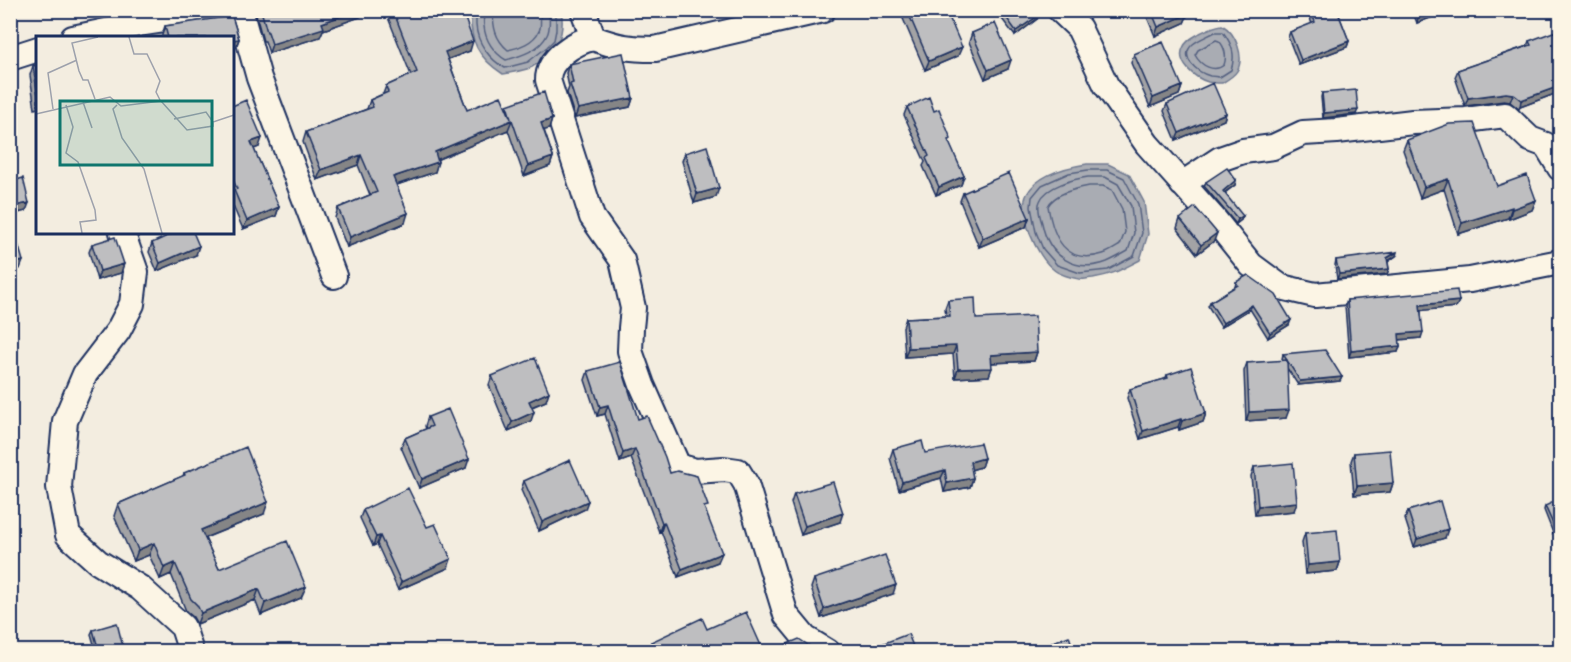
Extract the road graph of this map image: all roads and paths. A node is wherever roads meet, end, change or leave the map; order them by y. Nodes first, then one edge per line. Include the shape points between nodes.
1 (230, 10) edge
2 (240, 10) edge
3 (583, 10) edge
4 (823, 10) edge
5 (1060, 10) edge
6 (83, 36) edge
7 (593, 38) junction
8 (36, 50) edge
9 (10, 58) edge
10 (1560, 168) edge
11 (1182, 184) junction
12 (123, 234) edge
13 (1560, 262) edge
14 (334, 276) dead end
15 (192, 651) edge
16 (828, 651) edge

1 - 6 street
2 - 14 street via 260,78
3 - 7 street
4 - 7 street via 655,49 613,46
5 - 11 street via 1079,28 1106,86 1140,135
7 - 16 street via 564,52 553,63 548,80 592,217 622,260 633,308 630,351 642,385 678,466 695,471 738,471 746,484 786,615 805,638
8 - 9 street
10 - 11 street via 1546,145 1530,139 1505,115 1303,133 1273,147 1221,159
11 - 13 street via 1251,265 1281,287 1315,294 1470,280
12 - 15 street via 136,272 132,304 118,331 85,374 65,421 59,487 68,535 98,562 140,588 183,627

